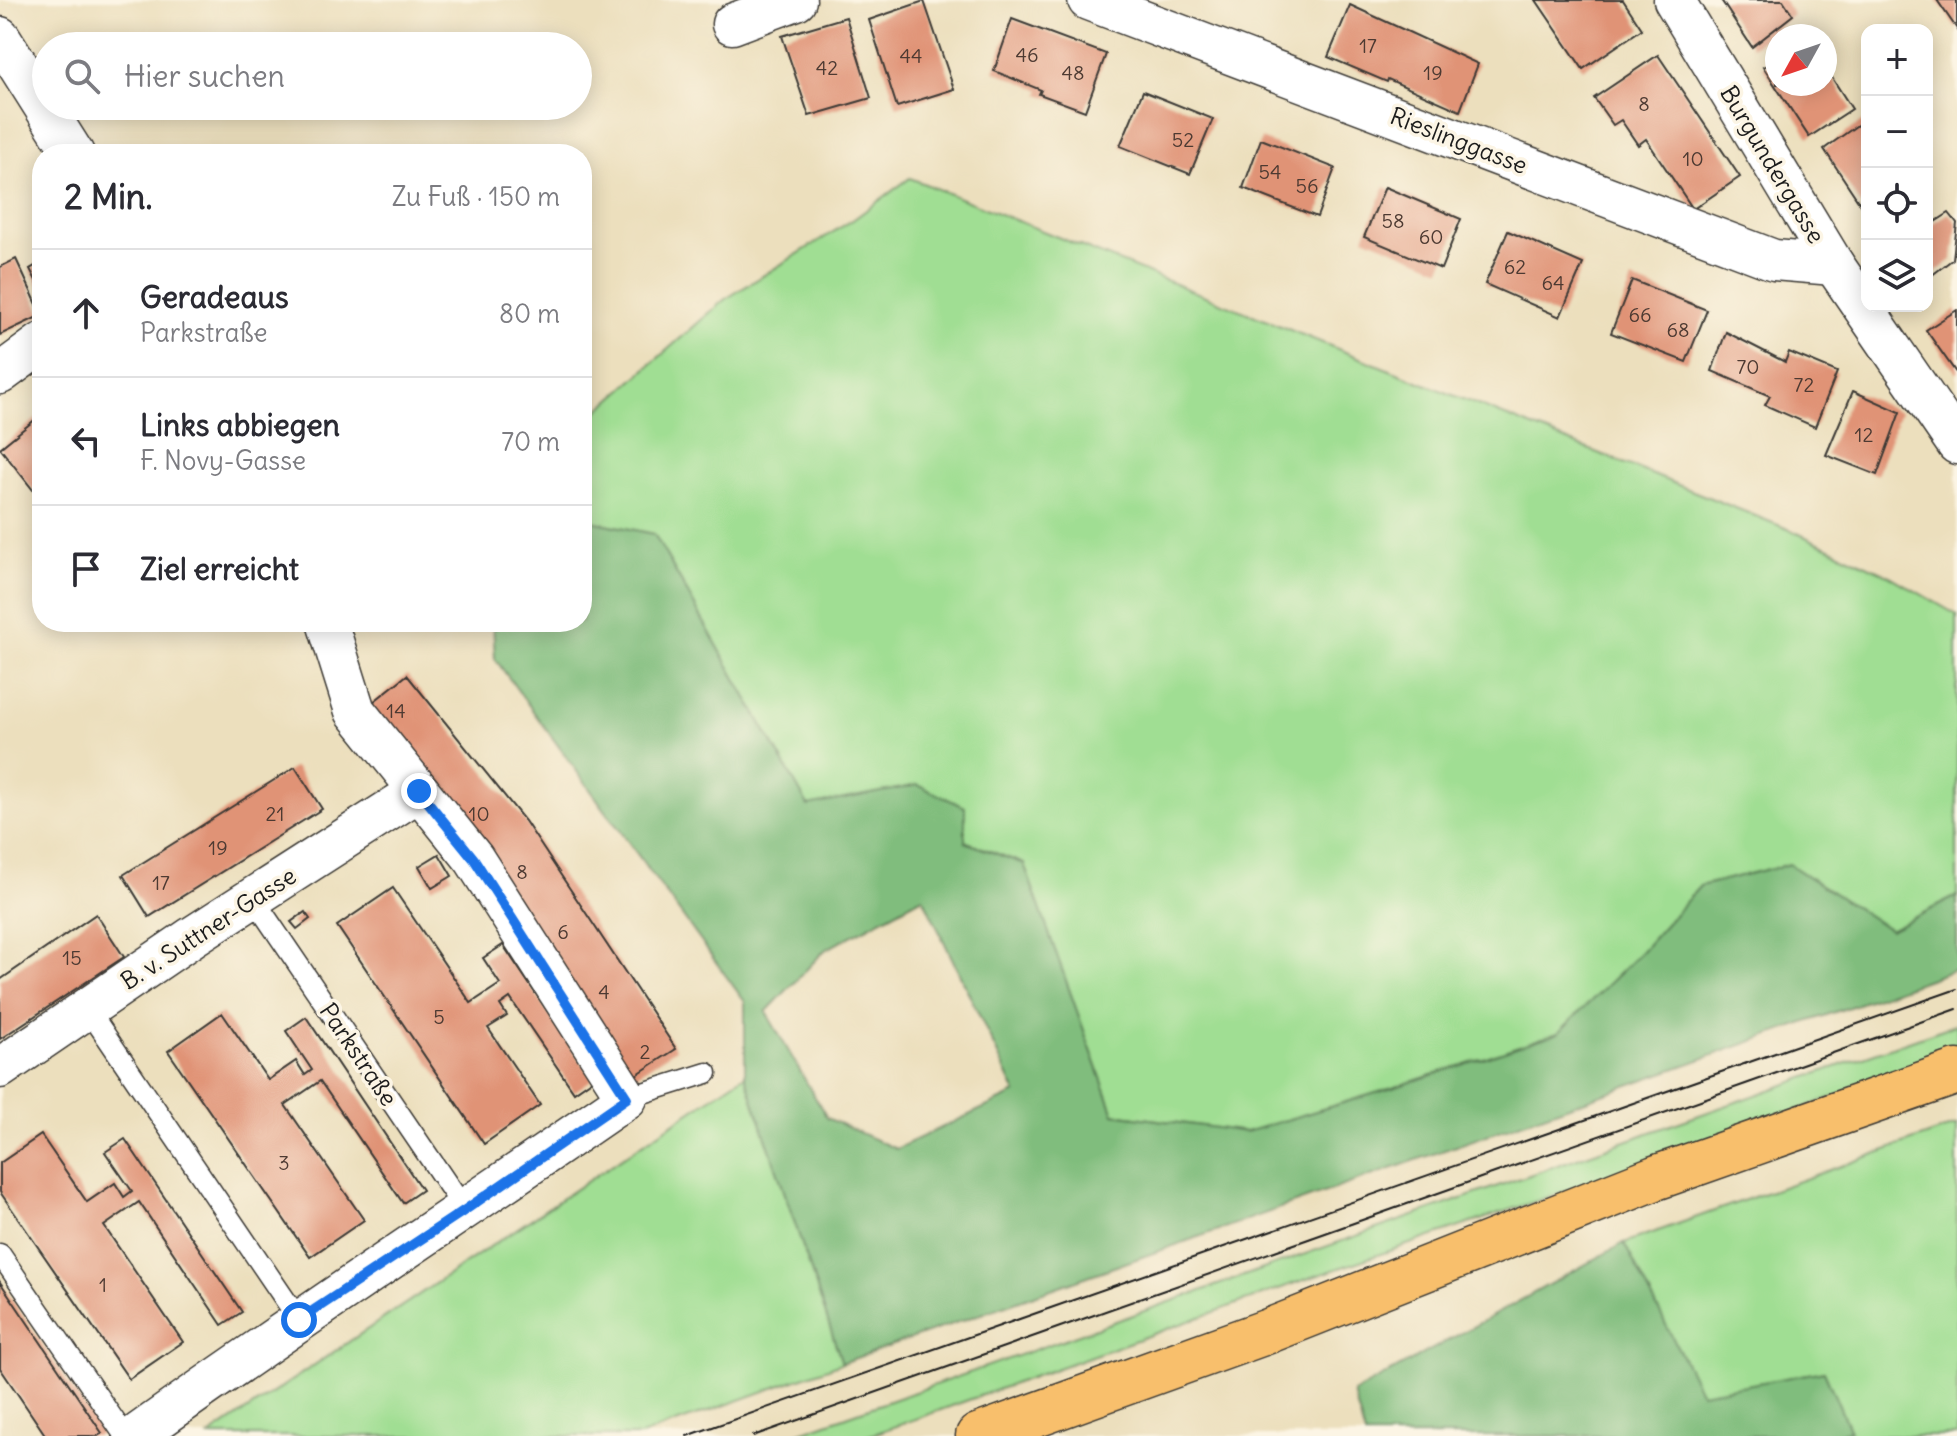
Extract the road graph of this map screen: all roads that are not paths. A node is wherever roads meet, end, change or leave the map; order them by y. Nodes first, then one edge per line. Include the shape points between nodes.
1 (796, 0) edge
2 (1088, 0) edge
3 (1674, 0) edge
4 (732, 24) dead end
5 (0, 37) edge
6 (32, 88) edge
7 (52, 120) edge
8 (68, 144) edge
9 (1834, 265) junction
10 (32, 350) edge
11 (0, 374) edge
12 (1957, 444) edge
13 (330, 632) edge
14 (419, 791) junction
15 (253, 898) junction
16 (87, 1008) junction
17 (0, 1068) edge
18 (1957, 1072) edge
19 (707, 1073) dead end
20 (627, 1098) junction
21 (465, 1210) junction
22 (0, 1254) edge
23 (299, 1320) junction
24 (125, 1436) edge
25 (135, 1436) edge
26 (978, 1436) edge

1 - 4 street
2 - 9 street, Rieslinggasse via 1774,260
3 - 9 street, Burgundergasse
5 - 6 street
7 - 8 street
9 - 12 street, Burgundergasse
10 - 11 street
13 - 14 street via 355,711
14 - 15 street, B. v. Suttner-Gasse
14 - 20 street via 474,859
15 - 16 street, B. v. Suttner-Gasse
15 - 21 lane, Parkstraße
16 - 17 street, B. v. Suttner-Gasse
16 - 23 lane
18 - 26 main road via 1655,1178 1266,1332
19 - 20 lane
20 - 21 street
21 - 23 street
22 - 24 lane
23 - 25 street

